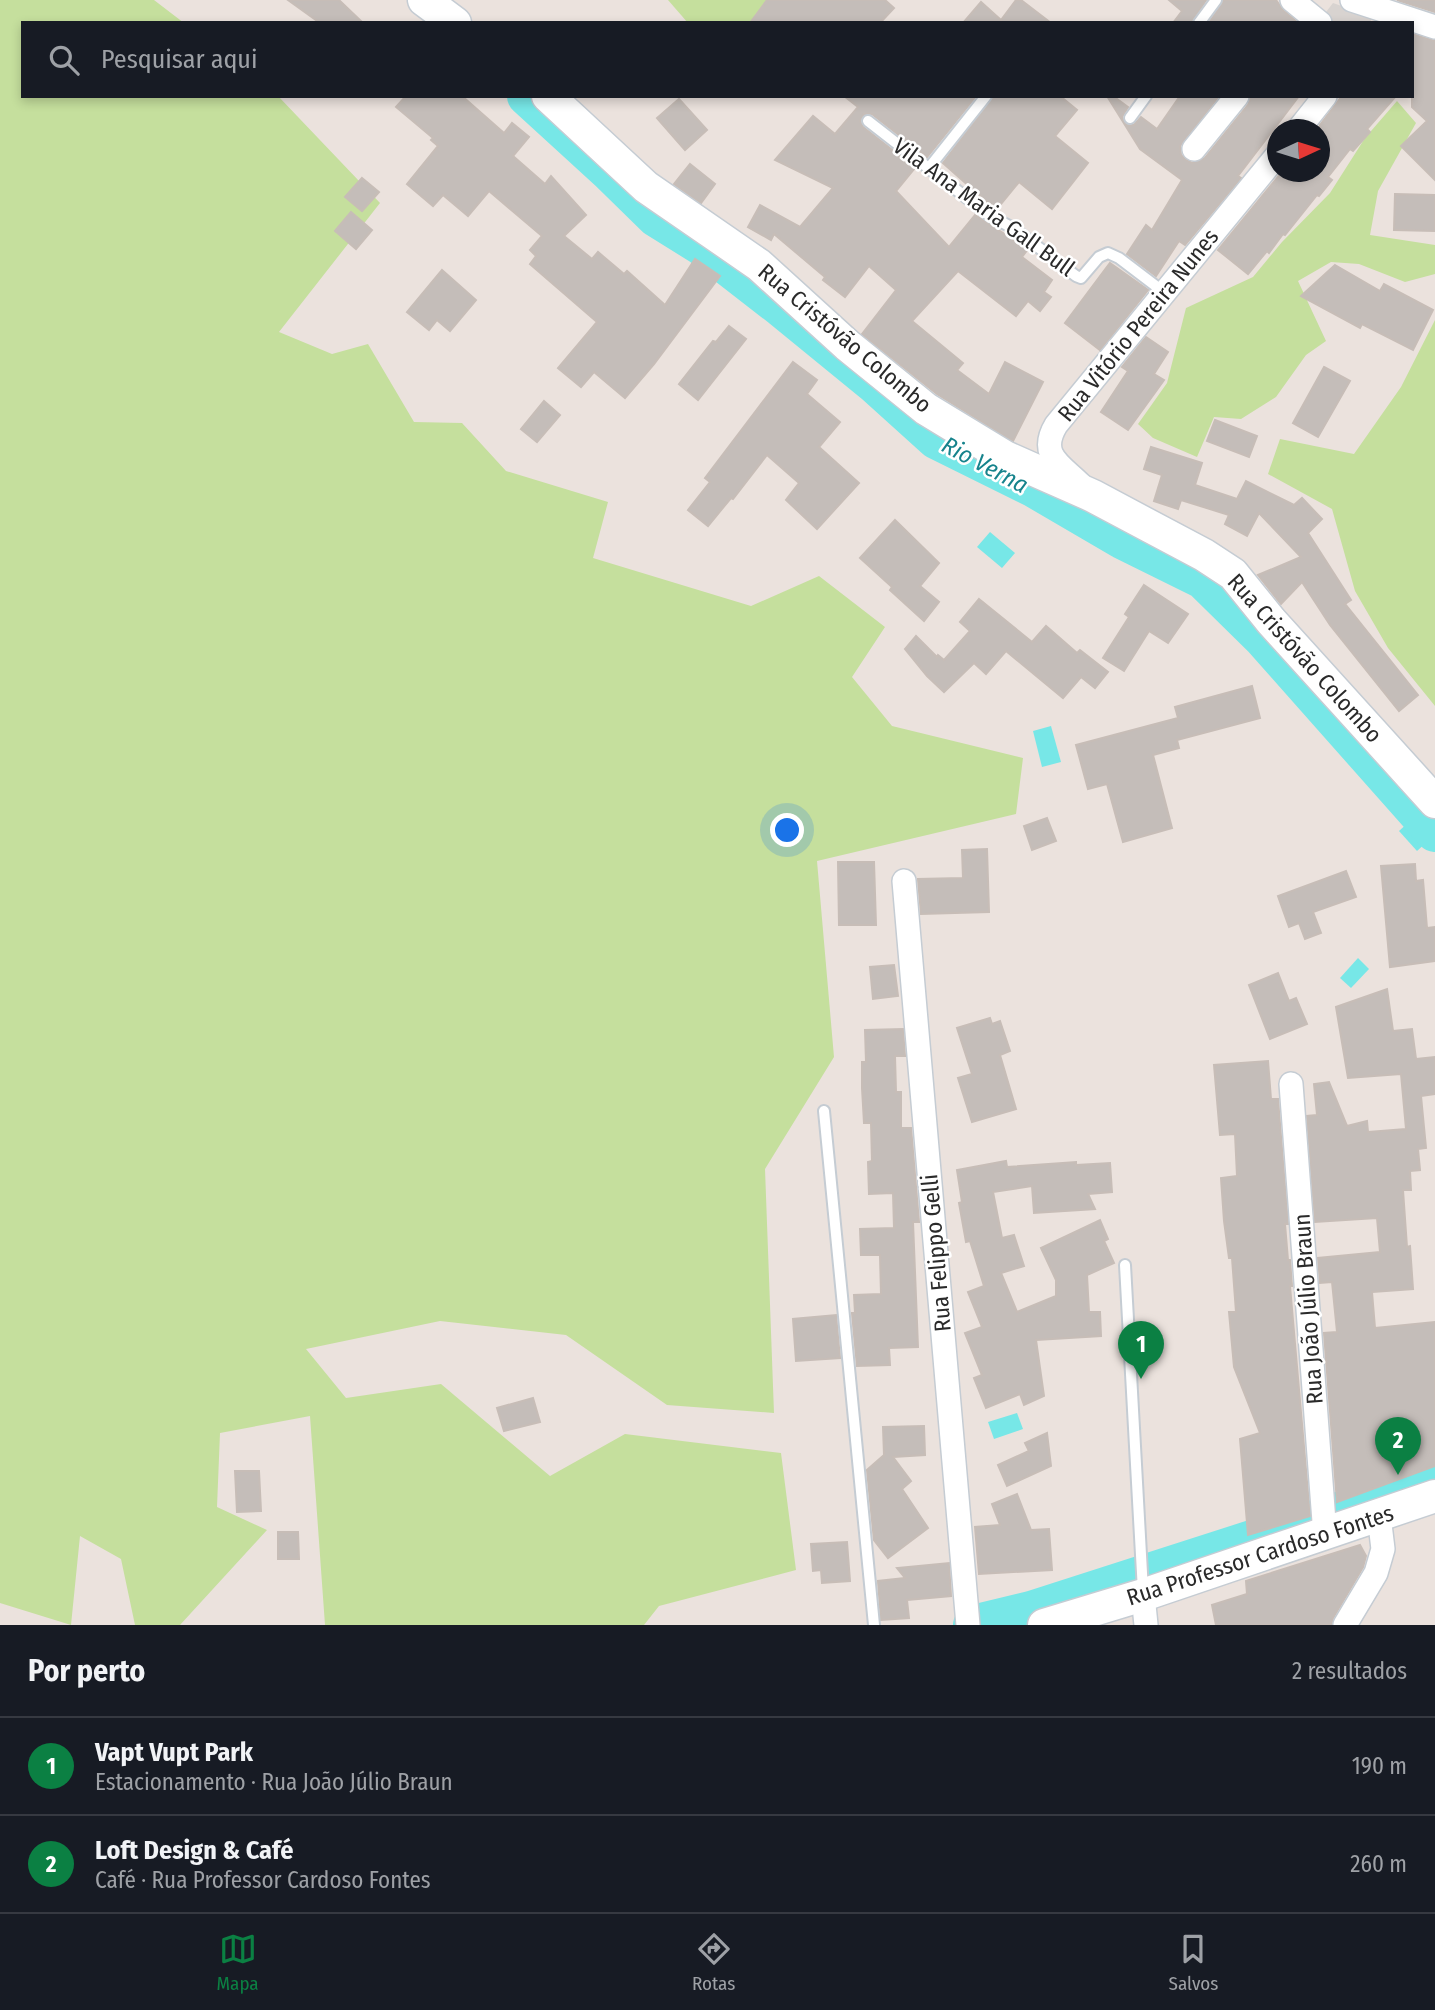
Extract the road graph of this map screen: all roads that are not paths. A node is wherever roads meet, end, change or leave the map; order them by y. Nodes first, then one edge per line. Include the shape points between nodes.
1 (424, 0) edge
2 (1216, 0) edge
3 (1352, 0) edge
4 (1386, 18) edge
5 (452, 21) edge
6 (1200, 21) edge
7 (1414, 23) edge
8 (1435, 27) edge
9 (550, 98) edge
10 (984, 98) edge
11 (1145, 98) edge
12 (1235, 98) edge
13 (1323, 98) edge
14 (1130, 118) dead end
15 (1307, 119) edge
16 (868, 121) dead end
17 (1194, 149) dead end
18 (1267, 168) edge
19 (928, 169) junction
20 (1165, 293) junction
21 (1093, 496) junction
22 (1435, 802) edge
23 (904, 881) dead end
24 (1291, 1084) dead end
25 (824, 1111) dead end
26 (1125, 1265) dead end
27 (1435, 1496) edge
28 (1379, 1516) junction
29 (1325, 1535) junction
30 (1144, 1610) edge
31 (874, 1625) edge
32 (968, 1625) edge
33 (1044, 1625) edge
34 (1345, 1625) edge

1 - 5 main road
2 - 6 lane
3 - 4 street
7 - 8 street
9 - 21 main road, Rua Cristóvão Colombo via 650,191 759,265 926,409 1005,457
10 - 19 lane
11 - 14 lane
12 - 17 street
13 - 15 street
16 - 19 lane, Vila Ana Maria Gall Bull
18 - 20 street, Rua Vitório Pereira Nunes
19 - 20 lane, Vila Ana Maria Gall Bull via 1076,276 1081,278 1108,253
20 - 21 street, Rua Vitório Pereira Nunes via 1049,435 1053,458
21 - 22 main road, Rua Cristóvão Colombo via 1233,574
23 - 32 street, Rua Felippo Gelli
24 - 29 street, Rua João Júlio Braun
25 - 31 lane
26 - 30 lane
27 - 28 main road, Rua Professor Cardoso Fontes
28 - 29 main road, Rua Professor Cardoso Fontes
28 - 34 street via 1382,1549 1376,1573
29 - 30 main road, Rua Professor Cardoso Fontes
30 - 33 main road, Rua Professor Cardoso Fontes

